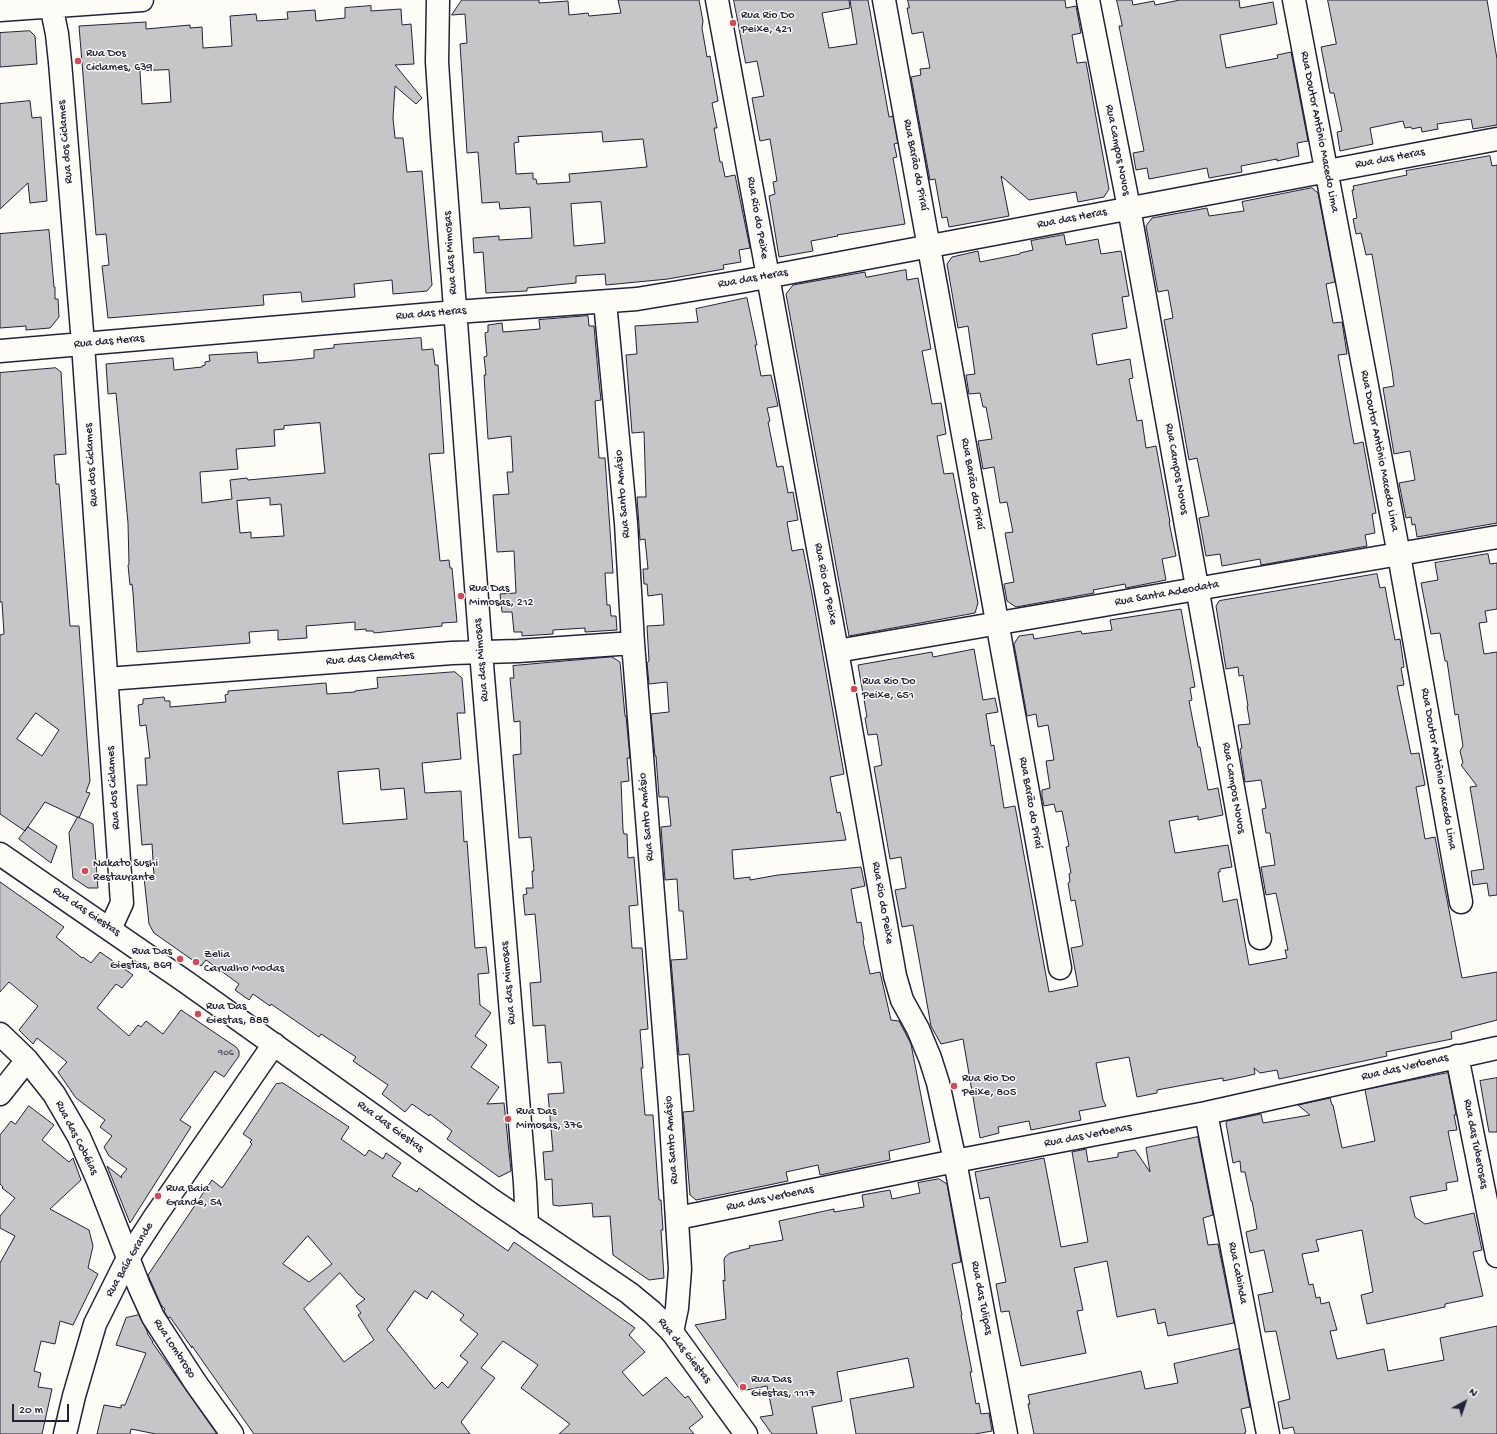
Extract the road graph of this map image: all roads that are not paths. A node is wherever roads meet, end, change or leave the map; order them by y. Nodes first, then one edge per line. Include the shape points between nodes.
1 (142, 0) edge
2 (438, 0) edge
3 (717, 0) edge
4 (884, 0) edge
5 (1088, 0) edge
6 (1294, 0) edge
7 (51, 3) edge
8 (0, 10) edge
9 (1497, 139) edge
10 (1326, 171) junction
11 (1129, 208) junction
12 (930, 246) junction
13 (767, 277) junction
14 (605, 302) junction
15 (456, 312) junction
16 (83, 344) junction
17 (0, 351) edge
18 (1497, 537) edge
19 (1399, 555) junction
20 (1198, 589) junction
21 (997, 623) junction
22 (633, 643) junction
23 (837, 651) junction
24 (481, 652) junction
25 (107, 680) junction
26 (0, 854) edge
27 (1462, 902) dead end
28 (110, 929) junction
29 (1260, 938) dead end
30 (1060, 968) dead end
31 (0, 1034) edge
32 (274, 1044) junction
33 (1497, 1048) edge
34 (1458, 1056) junction
35 (27, 1060) junction
36 (0, 1094) edge
37 (1206, 1112) junction
38 (956, 1161) junction
39 (678, 1218) junction
40 (527, 1224) junction
41 (1497, 1256) edge
42 (128, 1258) junction
43 (672, 1332) junction
44 (65, 1434) edge
45 (232, 1434) edge
46 (746, 1434) edge
47 (1006, 1434) edge
48 (1268, 1434) edge

1 - 7 street
2 - 15 street, Rua das Mimosas via 437,62
3 - 13 street, Rua Rio do Peixe
4 - 12 street, Rua Barão do Piraí
5 - 11 street, Rua Campos Novos
6 - 10 street, Rua Doutor Antônio Macedo Lima
7 - 8 street
7 - 16 street, Rua dos Ciclames via 57,34
9 - 10 street, Rua das Heras
10 - 11 street, Rua das Heras
10 - 19 street, Rua Doutor Antônio Macedo Lima
11 - 12 street, Rua das Heras
11 - 20 street, Rua Campos Novos
12 - 13 street, Rua das Heras
12 - 21 street, Rua Barão do Piraí
13 - 14 street, Rua das Heras
13 - 23 street, Rua Rio do Peixe
14 - 15 street, Rua das Heras
14 - 22 street, Rua Santo Amásio via 626,523
15 - 16 street, Rua das Heras
15 - 24 street, Rua das Mimosas
16 - 17 street, Rua das Heras
16 - 25 street, Rua dos Ciclames
18 - 19 street, Rua Santa Adeodata
19 - 20 street, Rua Santa Adeodata
19 - 27 street, Rua Doutor Antônio Macedo Lima
20 - 21 street, Rua Santa Adeodata
20 - 29 street, Rua Campos Novos
21 - 23 street, Rua Santa Adeodata
21 - 30 street, Rua Barão do Piraí
22 - 24 street, Rua das Clemates
22 - 39 street, Rua Santo Amásio
23 - 38 street, Rua Rio do Peixe via 895,976 902,1000 930,1058
24 - 25 street, Rua das Clemates
24 - 40 street, Rua das Mimosas via 526,1183
25 - 28 street, Rua dos Ciclames via 122,903
26 - 28 street, Rua das Giestas
28 - 32 street, Rua das Giestas
31 - 35 street, Rua das Cobéias
32 - 40 street, Rua das Giestas
32 - 42 street, Rua Baía Grande
33 - 34 street, Rua das Verbenas
34 - 37 street, Rua das Verbenas
34 - 41 street, Rua das Tuberosas
35 - 36 street
35 - 42 street, Rua das Cobéias via 54,1094 79,1137
37 - 38 street, Rua das Verbenas
37 - 48 street, Rua Cabinda
38 - 39 street, Rua das Verbenas
38 - 47 street, Rua das Tulipas
39 - 43 street, Rua Santo Amásio via 680,1283
40 - 43 street, Rua das Giestas via 629,1293
42 - 44 street, Rua Baía Grande via 95,1324
42 - 45 street, Rua Lombroso via 153,1317
43 - 46 street, Rua das Giestas

